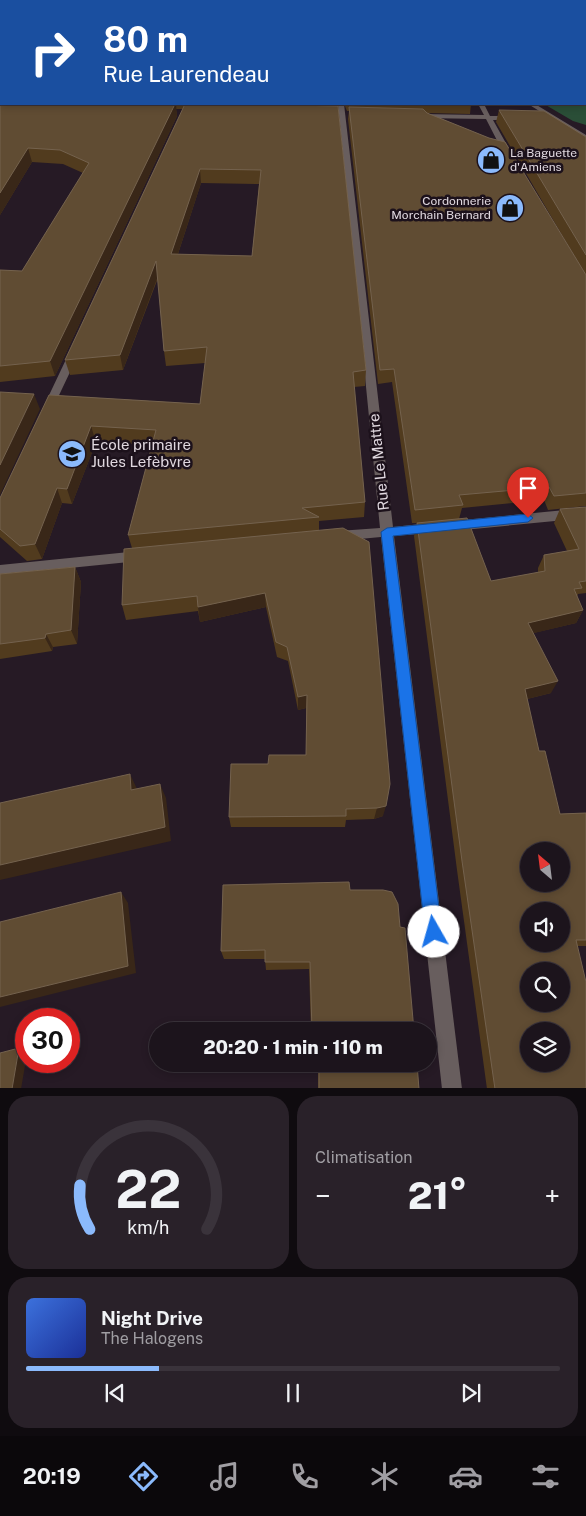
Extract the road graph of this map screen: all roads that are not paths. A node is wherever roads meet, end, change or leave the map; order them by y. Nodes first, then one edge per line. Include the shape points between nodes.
1 (341, 105) edge
2 (481, 105) edge
3 (533, 105) edge
4 (548, 115) junction
5 (415, 116) edge
6 (424, 116) junction
7 (538, 116) edge
8 (487, 118) junction
9 (521, 118) edge
10 (434, 125) edge
11 (586, 138) edge
12 (494, 149) edge
13 (507, 152) junction
14 (514, 165) edge
15 (79, 341) edge
16 (42, 422) edge
17 (586, 513) edge
18 (387, 532) junction
19 (325, 538) edge
20 (149, 555) edge
21 (0, 570) edge
22 (452, 1088) edge

1 - 18 street, Rue Le Mattre
2 - 8 street
3 - 4 street
4 - 7 street
4 - 11 street
5 - 6 street
6 - 8 street
6 - 10 street
8 - 9 street
8 - 13 street
12 - 13 street
13 - 14 street
15 - 16 street
17 - 18 street
18 - 19 street
18 - 22 street, Rue Le Mattre
20 - 21 street

